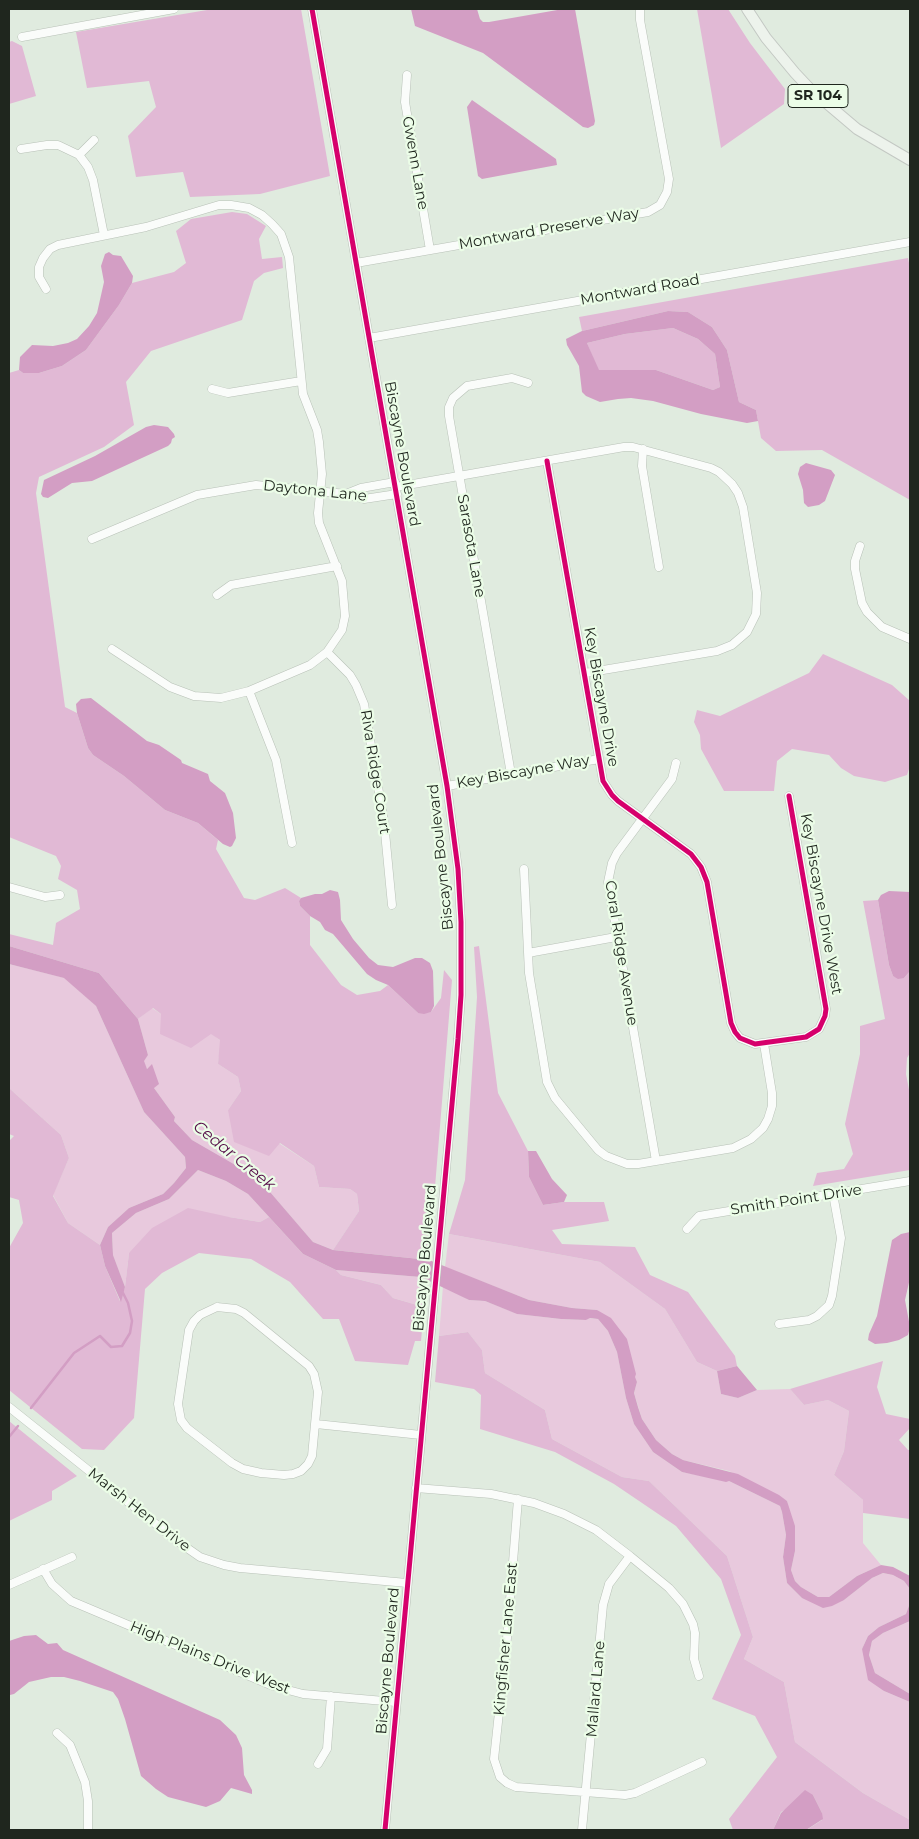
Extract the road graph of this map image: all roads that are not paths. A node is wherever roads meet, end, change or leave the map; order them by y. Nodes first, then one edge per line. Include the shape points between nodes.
1 (174, 9) edge
2 (312, 9) edge
3 (640, 9) edge
4 (747, 9) edge
5 (22, 37) dead end
6 (407, 75) dead end
7 (94, 140) dead end
8 (22, 149) dead end
9 (79, 155) junction
10 (910, 160) edge
11 (104, 235) junction
12 (910, 242) edge
13 (430, 250) junction
14 (356, 263) junction
15 (46, 289) dead end
16 (369, 338) junction
17 (301, 381) junction
18 (528, 383) dead end
19 (212, 389) dead end
20 (643, 448) junction
21 (547, 461) junction
22 (459, 476) junction
23 (396, 487) junction
24 (321, 492) junction
25 (346, 494) junction
26 (92, 539) dead end
27 (860, 546) dead end
28 (337, 566) junction
29 (659, 567) dead end
30 (217, 595) dead end
31 (910, 639) edge
32 (112, 649) dead end
33 (327, 652) junction
34 (585, 673) junction
35 (249, 691) junction
36 (598, 759) junction
37 (676, 763) dead end
38 (511, 774) junction
39 (447, 786) junction
40 (789, 796) dead end
41 (643, 819) junction
42 (292, 843) dead end
43 (524, 869) dead end
44 (9, 887) edge
45 (60, 895) dead end
46 (392, 905) dead end
47 (616, 937) junction
48 (528, 953) junction
49 (764, 1044) junction
50 (656, 1161) junction
51 (910, 1181) edge
52 (833, 1194) junction
53 (687, 1229) dead end
54 (779, 1324) dead end
55 (9, 1407) edge
56 (316, 1424) junction
57 (421, 1435) junction
58 (416, 1488) junction
59 (518, 1499) junction
60 (72, 1556) dead end
61 (630, 1556) junction
62 (43, 1569) junction
63 (407, 1583) junction
64 (9, 1585) edge
65 (699, 1676) dead end
66 (331, 1696) junction
67 (396, 1702) junction
68 (57, 1733) dead end
69 (702, 1762) dead end
70 (318, 1764) dead end
71 (586, 1793) junction
72 (88, 1830) edge
73 (385, 1830) edge
74 (582, 1830) edge

1 - 5 street
2 - 14 street, Biscayne Boulevard
3 - 13 street, Montward Preserve Way via 669,179 660,205 648,212
4 - 10 main road, SR 104 via 770,44 811,90 857,129
6 - 13 street, Gwenn Lane via 404,102
7 - 9 street
8 - 9 street via 58,145
9 - 11 street via 93,180
11 - 15 street via 50,249 39,267 39,277
11 - 17 street via 146,227 214,206 248,208 262,215 281,234 286,244
12 - 16 street, Montward Road
13 - 14 street, Montward Preserve Way
14 - 16 street, Biscayne Boulevard
16 - 23 street, Biscayne Boulevard
17 - 19 street via 228,393
17 - 24 street via 320,442
18 - 22 street, Sarasota Lane via 512,378 467,386 453,398 448,416
20 - 21 street, Daytona Lane via 624,447
20 - 29 street via 642,466
20 - 34 street, Daytona Lane via 711,468 732,484 741,500 757,593 756,614 747,632 732,645 717,651
21 - 22 street, Daytona Lane
21 - 34 street, Key Biscayne Drive
22 - 23 street, Daytona Lane
22 - 38 street, Sarasota Lane
23 - 25 street via 361,488
23 - 25 street, Daytona Lane via 364,499
23 - 39 street, Biscayne Boulevard
24 - 25 street, Daytona Lane
24 - 26 street, Daytona Lane via 262,484 206,493
24 - 28 street via 319,524
27 - 31 street via 855,569 862,603 882,627
28 - 30 street via 231,585
28 - 33 street via 342,580 345,616 342,630
32 - 35 street via 182,693 221,698
33 - 35 street via 310,665
33 - 46 street, Riva Ridge Court via 350,675 364,704 384,822
34 - 36 street, Key Biscayne Drive
35 - 42 street via 276,760
36 - 38 street, Key Biscayne Way
36 - 41 street, Key Biscayne Drive via 607,788 618,801
37 - 41 street, Coral Ridge Avenue via 672,779
38 - 39 street, Key Biscayne Way
39 - 57 street, Biscayne Boulevard via 458,869 462,958 458,1039
40 - 49 street, Key Biscayne Drive West via 826,1009 823,1023 813,1034
41 - 47 street, Coral Ridge Avenue via 617,853 609,873
41 - 49 street, Key Biscayne Drive via 691,854 704,873 731,1023 740,1038
43 - 48 street
44 - 45 street via 45,898
47 - 48 street
47 - 50 street, Coral Ridge Avenue
48 - 50 street via 550,1090 598,1150 615,1161 633,1164
49 - 50 street via 772,1106 768,1119 756,1136 733,1148
51 - 52 street, Smith Point Drive
52 - 53 street, Smith Point Drive via 699,1216
52 - 54 street via 841,1238 832,1296 817,1316
55 - 63 street, Marsh Hen Drive via 200,1557 240,1568
56 - 56 street via 308,1464 301,1471 284,1475 243,1469 187,1428 181,1420 178,1404 187,1339 200,1315 216,1308 236,1309 309,1366 317,1384
56 - 57 street
57 - 58 street, Biscayne Boulevard
58 - 59 street
58 - 63 street, Biscayne Boulevard
59 - 61 street via 550,1508 581,1522
59 - 71 street, Kingfisher Lane East via 494,1759 500,1777 516,1787
60 - 62 street
61 - 65 street via 669,1588 690,1615
61 - 71 street, Mallard Lane via 609,1584 603,1605
62 - 64 street
62 - 66 street, High Plains Drive West via 60,1592 83,1607 273,1686 303,1694
63 - 67 street, Biscayne Boulevard
66 - 67 street, High Plains Drive West
66 - 70 street via 327,1749
67 - 73 street, Biscayne Boulevard
68 - 72 street via 70,1744 85,1782
69 - 71 street via 630,1794
71 - 74 street, Mallard Lane

